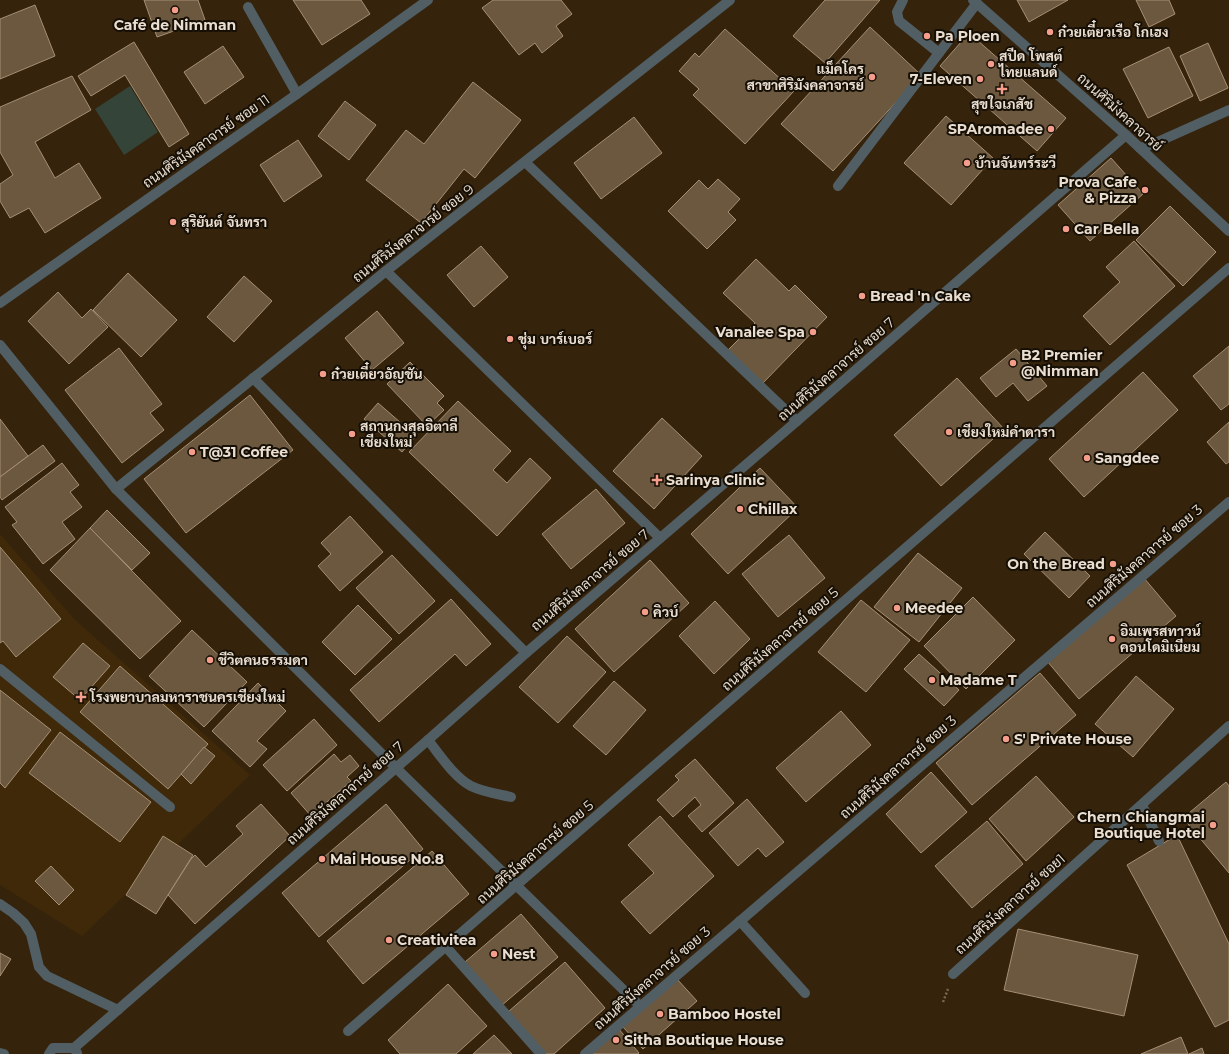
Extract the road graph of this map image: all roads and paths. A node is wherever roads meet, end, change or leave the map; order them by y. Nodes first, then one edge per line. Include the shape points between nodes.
1 (428, 0) edge
2 (730, 0) edge
3 (903, 0) edge
4 (975, 2) edge
5 (248, 7) dead end
6 (940, 53) junction
7 (297, 94) junction
8 (1229, 110) edge
9 (1126, 135) junction
10 (1140, 148) junction
11 (525, 162) junction
12 (838, 186) dead end
13 (1229, 231) edge
14 (1229, 268) edge
15 (386, 271) junction
16 (0, 303) edge
17 (0, 345) edge
18 (253, 378) junction
19 (797, 421) junction
20 (116, 490) junction
21 (1229, 502) edge
22 (660, 538) junction
23 (526, 653) junction
24 (0, 669) edge
25 (1229, 726) edge
26 (428, 740) junction
27 (395, 767) junction
28 (511, 797) dead end
29 (1142, 805) junction
30 (170, 807) dead end
31 (1159, 841) dead end
32 (517, 886) junction
33 (0, 904) edge
34 (740, 921) junction
35 (446, 947) junction
36 (953, 974) dead end
37 (806, 993) dead end
38 (640, 1006) junction
39 (118, 1010) junction
40 (348, 1031) dead end
41 (76, 1051) edge
42 (0, 1053) edge
43 (4, 1054) edge
44 (49, 1054) edge
45 (541, 1054) edge
46 (585, 1054) edge

1 - 7 street, ถนนศิริมังคลาจารย์ ซอย 11
2 - 11 street, ถนนศิริมังคลาจารย์ ซอย 9
3 - 6 street via 897,12 899,21
4 - 6 street
4 - 9 street, ถนนศิริมังคลาจารย์
5 - 7 street
6 - 12 street
7 - 16 street, ถนนศิริมังคลาจารย์ ซอย 11
8 - 10 street
9 - 10 street, ถนนศิริมังคลาจารย์
9 - 19 street, ถนนศิริมังคลาจารย์ ซอย 7
10 - 13 street, ถนนศิริมังคลาจารย์
11 - 15 street, ถนนศิริมังคลาจารย์ ซอย 9
11 - 19 street
14 - 32 street, ถนนศิริมังคลาจารย์ ซอย 5
15 - 18 street, ถนนศิริมังคลาจารย์ ซอย 9
15 - 22 street
17 - 20 street
18 - 20 street, ถนนศิริมังคลาจารย์ ซอย 9
18 - 23 street
19 - 22 street, ถนนศิริมังคลาจารย์ ซอย 7
20 - 27 street
21 - 34 street, ถนนศิริมังคลาจารย์ ซอย 3
22 - 23 street, ถนนศิริมังคลาจารย์ ซอย 7
23 - 26 street, ถนนศิริมังคลาจารย์ ซอย 7
24 - 30 street
25 - 29 street, ถนนศิริมังคลาจารย์ ซอย1
26 - 27 street, ถนนศิริมังคลาจารย์ ซอย 7
26 - 28 street via 461,779 472,786
27 - 32 street
27 - 39 street, ถนนศิริมังคลาจารย์ ซอย 7
29 - 31 street
29 - 36 street, ถนนศิริมังคลาจารย์ ซอย1
32 - 35 street, ถนนศิริมังคลาจารย์ ซอย 5
32 - 38 street
33 - 39 street via 24,923 31,934 39,967 47,976
34 - 37 street
34 - 38 street, ถนนศิริมังคลาจารย์ ซอย 3
35 - 40 street, ถนนศิริมังคลาจารย์ ซอย 5
35 - 45 street
38 - 46 street, ถนนศิริมังคลาจารย์ ซอย 3
39 - 41 street, ถนนศิริมังคลาจารย์ ซอย 7
41 - 44 street via 53,1048
42 - 43 street

